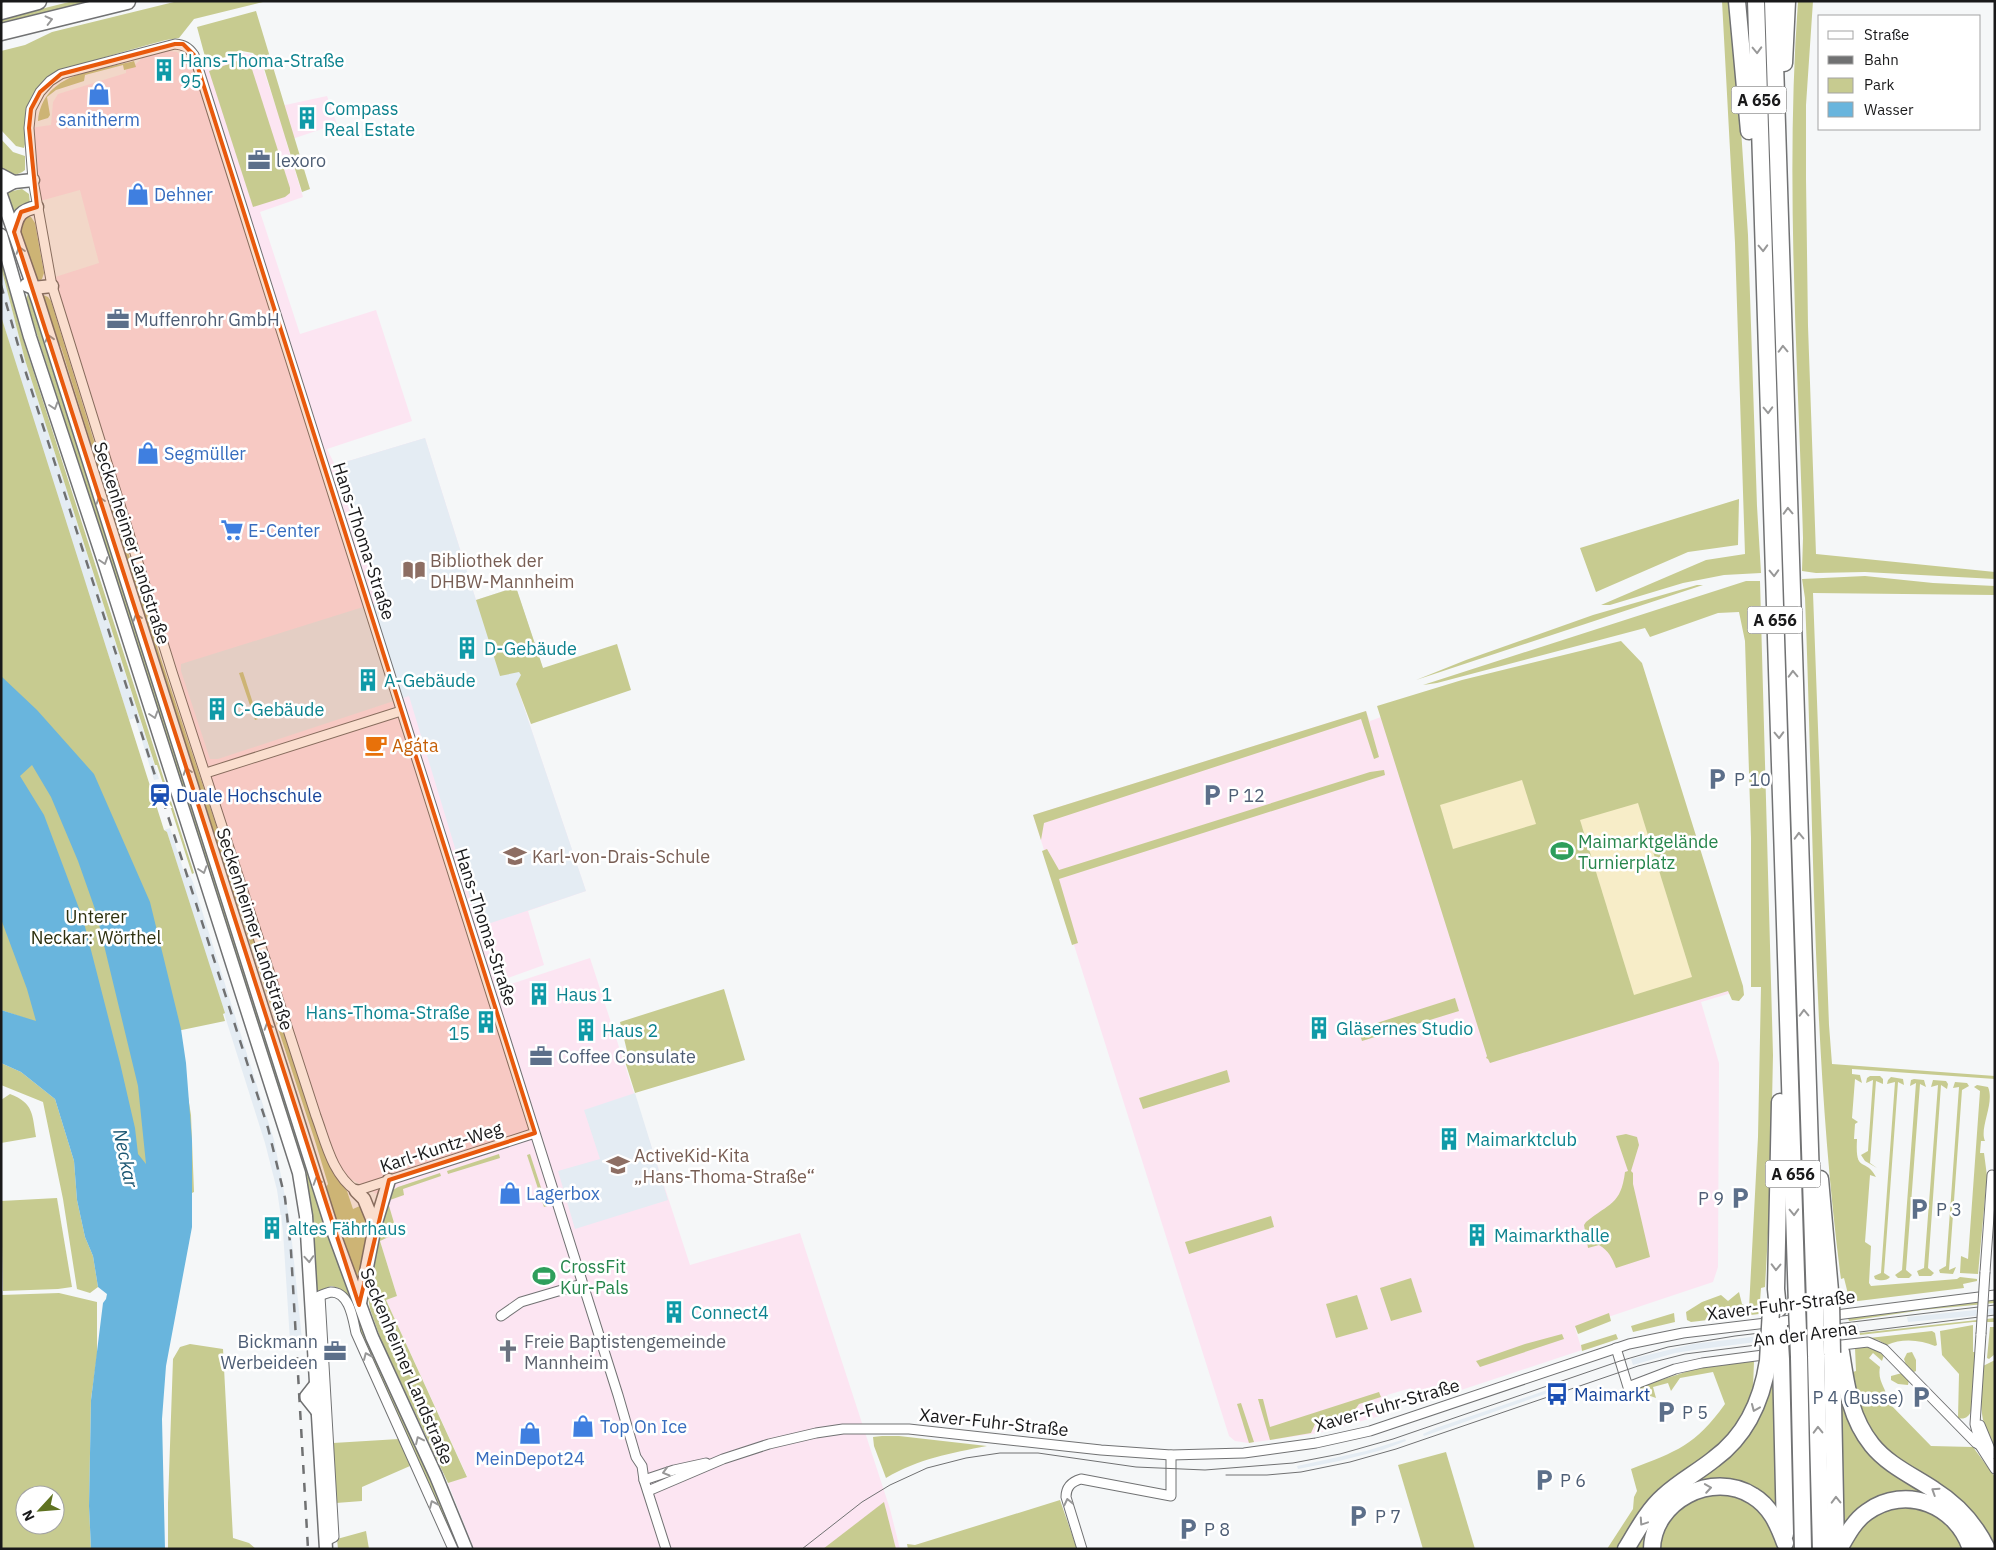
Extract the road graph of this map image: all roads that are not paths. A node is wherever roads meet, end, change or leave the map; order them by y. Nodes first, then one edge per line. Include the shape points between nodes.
1 (38, 1) edge
2 (127, 1) edge
3 (1738, 1) edge
4 (1756, 1) edge
5 (1773, 1) edge
6 (1786, 1) edge
7 (1, 10) edge
8 (1, 32) edge
9 (1, 174) edge
10 (33, 180) junction
11 (1778, 180) junction
12 (14, 182) junction
13 (1, 188) edge
14 (1, 195) edge
15 (1762, 199) junction
16 (37, 207) junction
17 (8, 233) edge
18 (7, 259) junction
19 (52, 286) junction
20 (33, 288) junction
21 (401, 711) junction
22 (206, 773) junction
23 (1789, 1041) junction
24 (1807, 1095) junction
25 (535, 1133) junction
26 (1992, 1175) dead end
27 (389, 1180) junction
28 (356, 1191) junction
29 (375, 1226) junction
30 (582, 1284) junction
31 (1995, 1295) edge
32 (316, 1298) junction
33 (1827, 1302) junction
34 (359, 1305) junction
35 (501, 1316) dead end
36 (1616, 1348) junction
37 (1837, 1352) junction
38 (1774, 1360) junction
39 (1976, 1418) junction
40 (1956, 1423) junction
41 (1981, 1447) junction
42 (1170, 1455) junction
43 (1993, 1455) edge
44 (723, 1459) junction
45 (1995, 1469) edge
46 (644, 1480) junction
47 (648, 1491) junction
48 (326, 1545) edge
49 (1785, 1546) edge
50 (453, 1549) edge
51 (466, 1549) edge
52 (666, 1549) edge
53 (1082, 1549) edge
54 (1626, 1549) edge
55 (1652, 1549) edge
56 (1803, 1549) edge
57 (1821, 1549) edge
58 (1838, 1549) edge
59 (1970, 1549) edge
60 (1987, 1549) edge

1 - 7 highway
8 -> 2 highway
3 - 15 highway via 1751,154
4 -> 15 highway, A 656
5 - 11 highway, A 656
6 - 11 highway via 1784,138
9 - 12 main road
10 - 12 main road
10 - 16 street, Seckenheimer Landstraße
10 - 21 street, Hans-Thoma-Straße via 29,128 32,109 50,81 74,70 175,44 183,44 194,55
24 -> 11 highway, A 656
12 - 13 main road
14 - 17 main road, Seckenheimer Landstraße
15 -> 23 highway, A 656
16 - 17 main road via 21,212
16 - 19 street, Seckenheimer Landstraße
17 - 18 main road, Seckenheimer Landstraße
20 -> 17 main road, Seckenheimer Landstraße
18 - 20 main road via 20,279
18 -> 32 main road, Seckenheimer Landstraße via 288,1136 299,1173
19 - 20 main road
19 - 22 street, Seckenheimer Landstraße
34 -> 20 main road, Seckenheimer Landstraße
21 - 22 street
21 - 25 street, Hans-Thoma-Straße
22 - 28 street, Seckenheimer Landstraße via 316,1116 337,1172
23 -> 38 highway, bridge via 1780,1074
23 -> 56 highway, A 656, bridge
24 - 33 highway, A 656
24 - 33 highway via 1816,1139 1824,1225 1831,1244
25 - 27 street, Karl-Kuntz-Weg
25 - 30 street, Hans-Thoma-Straße
26 - 39 street, An der Arena, bridge
27 - 28 street, Karl-Kuntz-Weg
27 - 29 main road
28 - 29 main road via 364,1199
29 - 34 main road
30 - 35 street via 521,1302
30 - 46 street, Hans-Thoma-Straße
31 - 36 street, Xaver-Fuhr-Straße via 1683,1333
32 - 48 street, Seckenheimer Landstraße via 334,1537
32 - 48 main road, Seckenheimer Landstraße via 317,1383 306,1397 318,1412
50 -> 32 street via 356,1334 345,1299 329,1292
33 - 37 highway
57 -> 33 highway, A 656, bridge via 1816,1355
51 -> 34 main road, Seckenheimer Landstraße
36 - 40 street, An der Arena via 1628,1387 1675,1369 1702,1363 1868,1342 1884,1349
36 - 42 street, Xaver-Fuhr-Straße via 1361,1433 1264,1451
58 -> 37 highway
60 -> 37 highway via 1970,1520 1959,1509 1891,1463 1872,1445 1852,1410
38 - 49 highway
38 -> 54 highway via 1755,1409 1740,1433 1721,1454 1663,1497
39 - 40 street
39 - 41 street, An der Arena
39 - 43 street, An der Arena
40 - 41 street, An der Arena
41 - 43 street, An der Arena
41 - 45 street, An der Arena
42 - 44 street, Xaver-Fuhr-Straße via 909,1429 866,1428 802,1436
53 -> 42 street via 1066,1490 1081,1479 1171,1496
44 -> 46 street, Xaver-Fuhr-Straße
44 - 47 street, Xaver-Fuhr-Straße
46 - 47 street, Hans-Thoma-Straße
47 - 52 street, Hans-Thoma-Straße
55 -> 49 highway via 1657,1526 1676,1501 1705,1488 1723,1486 1738,1489 1766,1507 1776,1521
58 - 59 highway via 1852,1526 1867,1512 1888,1502 1908,1499 1927,1502 1948,1514 1962,1530

